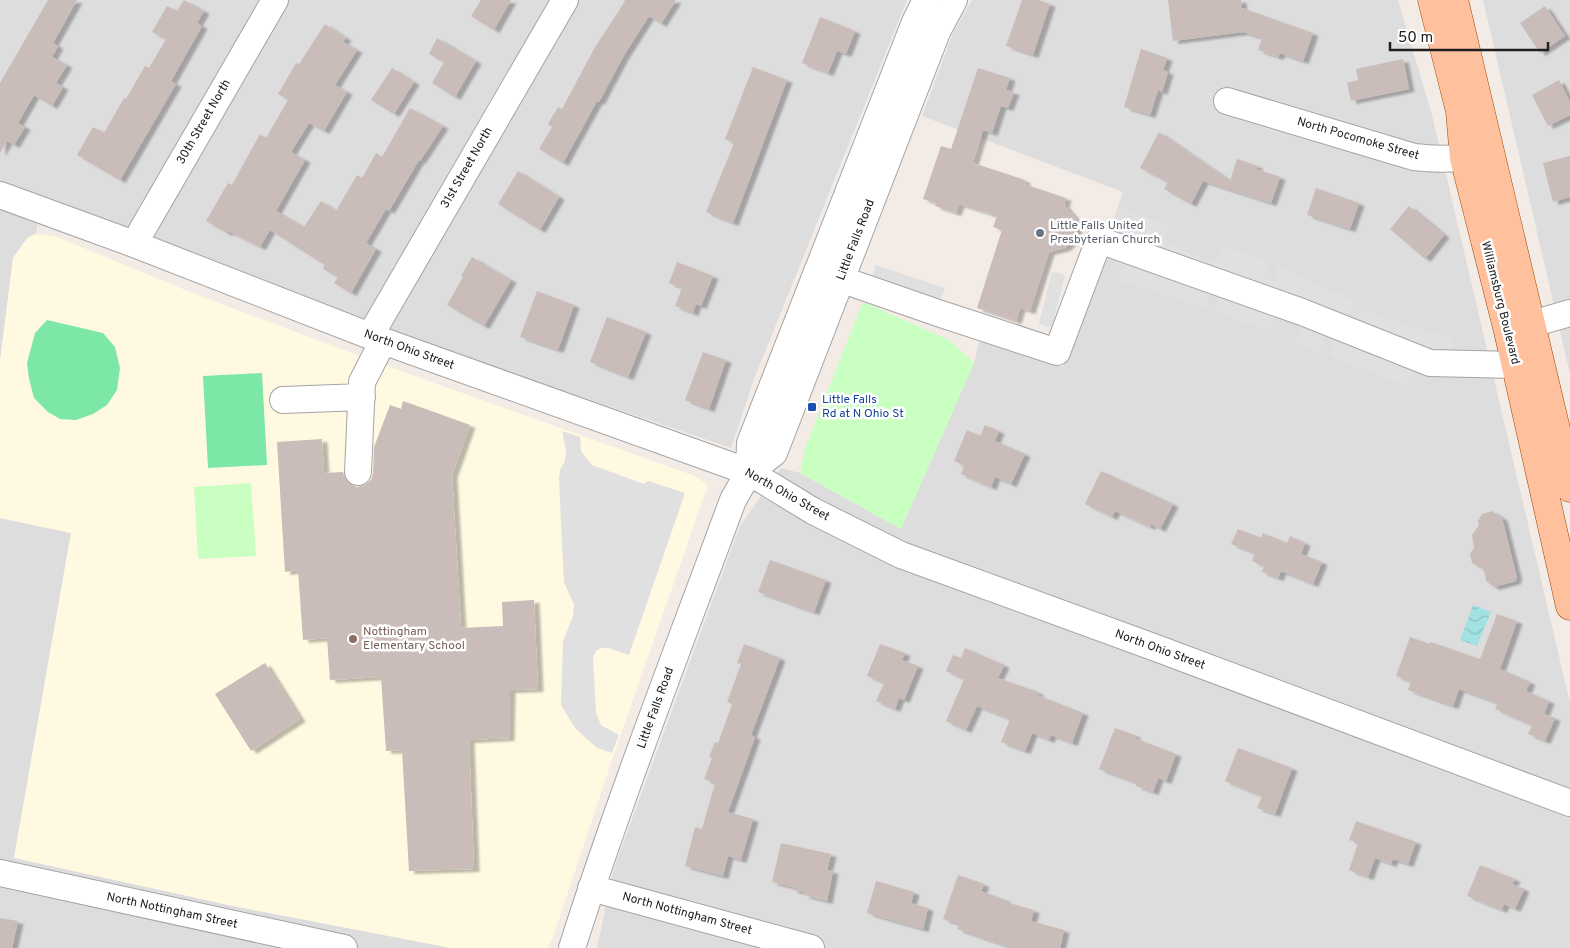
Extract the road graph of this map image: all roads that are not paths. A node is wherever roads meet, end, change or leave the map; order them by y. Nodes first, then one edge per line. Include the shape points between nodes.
1 (275, 0) edge
2 (565, 0) edge
3 (926, 0) edge
4 (954, 0) edge
5 (1432, 0) edge
6 (1454, 0) edge
7 (1227, 101) dead end
8 (1490, 154) junction
9 (1464, 158) junction
10 (1, 204) edge
11 (134, 244) junction
12 (829, 275) junction
13 (1570, 313) edge
14 (1519, 328) junction
15 (376, 339) junction
16 (1527, 362) junction
17 (362, 397) junction
18 (283, 400) dead end
19 (358, 472) dead end
20 (749, 472) junction
21 (1570, 488) edge
22 (1570, 606) edge
23 (1570, 803) edge
24 (0, 874) edge
25 (591, 888) junction
26 (344, 948) edge
27 (572, 948) edge
28 (811, 948) edge

1 - 11 street, 30th Street North
2 - 15 street, 31st Street North
3 - 12 street, Little Falls Road via 915,22
4 - 12 street, Little Falls Road
5 - 9 main road, Williamsburg Boulevard via 1460,111
6 - 8 main road, Williamsburg Boulevard
7 - 9 street, North Pocomoke Street via 1414,158
8 - 9 street, North Pocomoke Street
8 - 14 main road, Williamsburg Boulevard
9 - 14 main road, Williamsburg Boulevard
10 - 11 street, North Ohio Street
11 - 15 street, North Ohio Street
12 - 16 street via 1057,352 1099,240 1302,312 1430,363
12 - 20 street, Little Falls Road via 774,453
13 - 14 street
14 - 16 main road, Williamsburg Boulevard
15 - 17 street, 31st Street North via 362,382
15 - 20 street, North Ohio Street
16 - 21 main road, Williamsburg Boulevard
16 - 22 main road, Williamsburg Boulevard
17 - 18 street
17 - 19 street, 31st Street North
20 - 23 street, North Ohio Street via 814,511 901,555
20 - 25 street, Little Falls Road via 733,500
24 - 26 street, North Nottingham Street
25 - 27 street, Little Falls Road
25 - 28 street, North Nottingham Street

